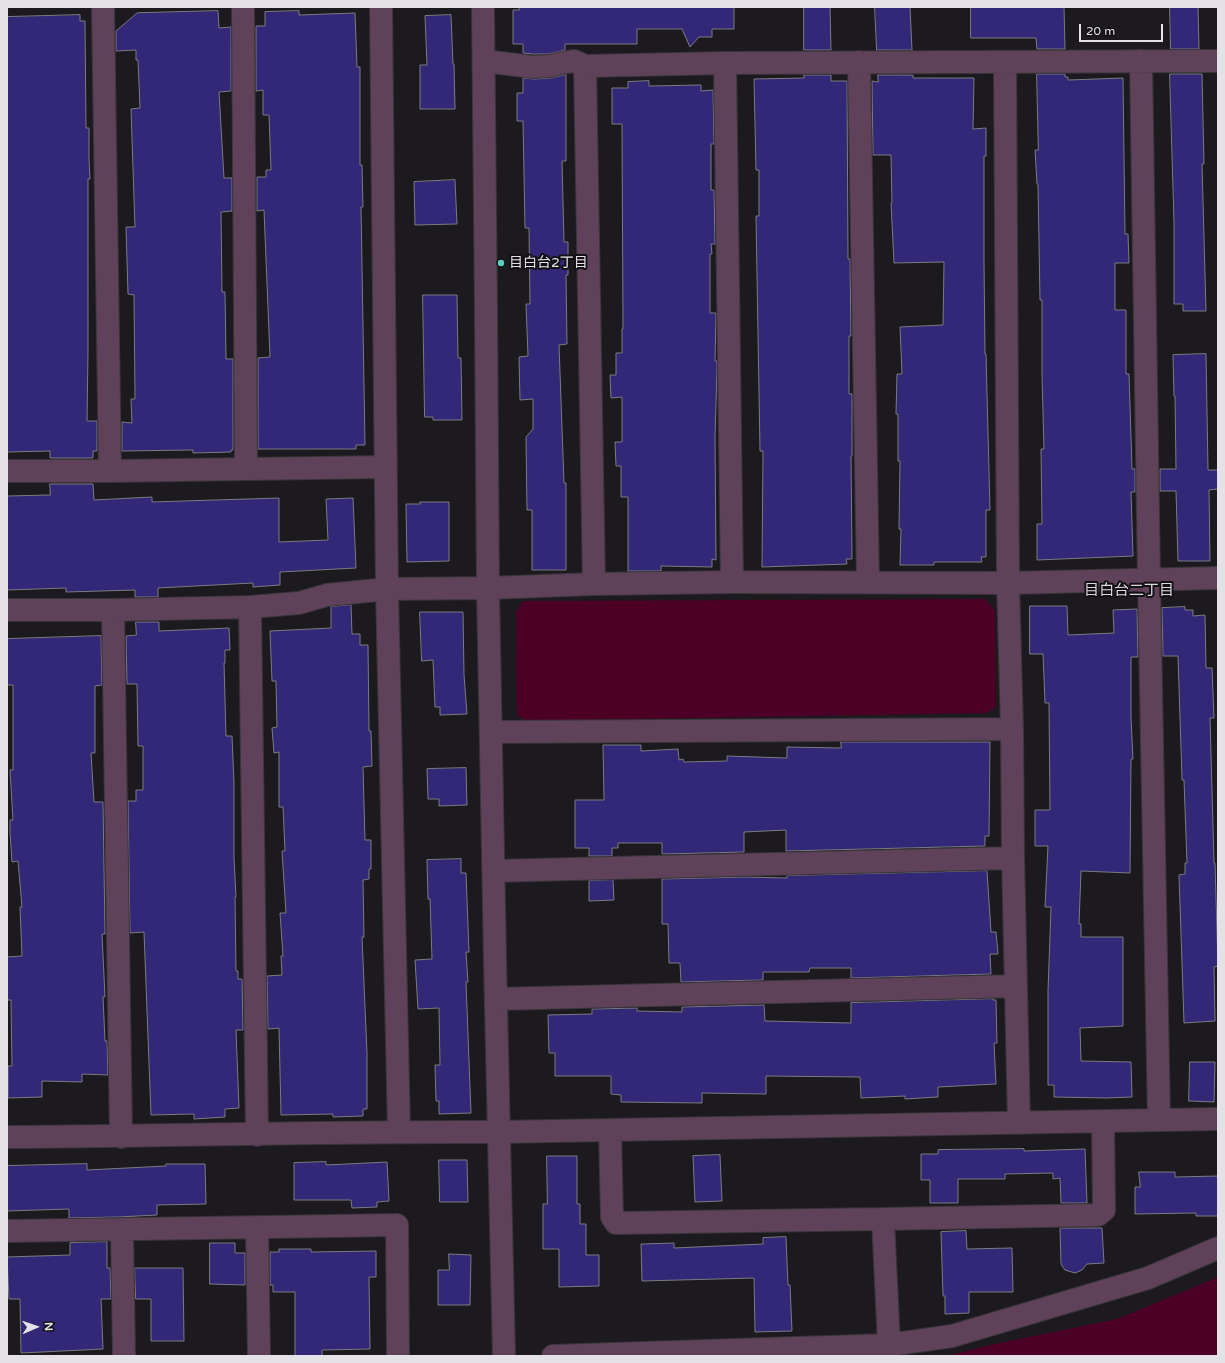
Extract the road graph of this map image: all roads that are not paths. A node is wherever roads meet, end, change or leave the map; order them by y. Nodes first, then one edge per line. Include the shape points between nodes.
1 (103, 7) edge
2 (243, 7) edge
3 (381, 7) edge
4 (483, 7) edge
5 (484, 61) junction
6 (1141, 61) junction
7 (1218, 61) edge
8 (859, 62) junction
9 (1006, 62) junction
10 (725, 63) junction
11 (585, 66) junction
12 (385, 467) junction
13 (246, 468) junction
14 (110, 471) junction
15 (7, 472) edge
16 (1218, 578) edge
17 (1149, 580) junction
18 (732, 582) junction
19 (868, 582) junction
20 (1008, 583) junction
21 (594, 584) junction
22 (488, 588) junction
23 (387, 589) junction
24 (250, 607) junction
25 (7, 610) edge
26 (113, 610) junction
27 (1012, 729) junction
28 (491, 732) junction
29 (1013, 858) junction
30 (493, 871) junction
31 (1016, 986) junction
32 (497, 999) junction
33 (1218, 1119) edge
34 (1159, 1120) junction
35 (1103, 1122) junction
36 (1019, 1123) junction
37 (610, 1130) junction
38 (399, 1132) junction
39 (499, 1132) junction
40 (257, 1135) junction
41 (121, 1136) junction
42 (7, 1137) edge
43 (883, 1219) junction
44 (257, 1227) junction
45 (122, 1229) junction
46 (7, 1231) edge
47 (1218, 1248) edge
48 (889, 1345) junction
49 (124, 1356) edge
50 (259, 1356) edge
51 (398, 1356) edge
52 (504, 1356) edge
53 (553, 1356) edge

1 - 14 street
2 - 13 street
3 - 12 street
4 - 5 street
5 - 11 street via 533,67 574,61
5 - 22 street
6 - 7 street
6 - 9 street
6 - 17 street
8 - 9 street
8 - 10 street
8 - 19 street
9 - 20 street
10 - 11 street
10 - 18 street
11 - 21 street
12 - 13 street
12 - 23 street
13 - 14 street
14 - 15 street
16 - 17 street
17 - 20 street
17 - 34 street
18 - 19 street
18 - 21 street
19 - 20 street
20 - 27 street
21 - 22 street
22 - 23 street
22 - 28 street
23 - 24 street via 326,595 298,603
23 - 38 street
24 - 26 street
24 - 40 street
25 - 26 street
26 - 41 street
27 - 28 street
27 - 29 street
28 - 30 street
29 - 30 street
29 - 31 street
30 - 32 street
31 - 32 street
31 - 36 street
32 - 39 street
33 - 34 street
34 - 35 street
35 - 36 street
35 - 43 street via 1104,1210 1098,1214
36 - 37 street
37 - 39 street
37 - 43 street via 612,1217 616,1223
38 - 39 street
38 - 40 street
39 - 52 street
40 - 41 street
41 - 42 street
43 - 48 street
44 - 45 street
44 - 50 street
44 - 51 street via 397,1225
45 - 46 street
45 - 49 street
47 - 48 street via 1148,1278 1031,1313 952,1336
48 - 53 street

